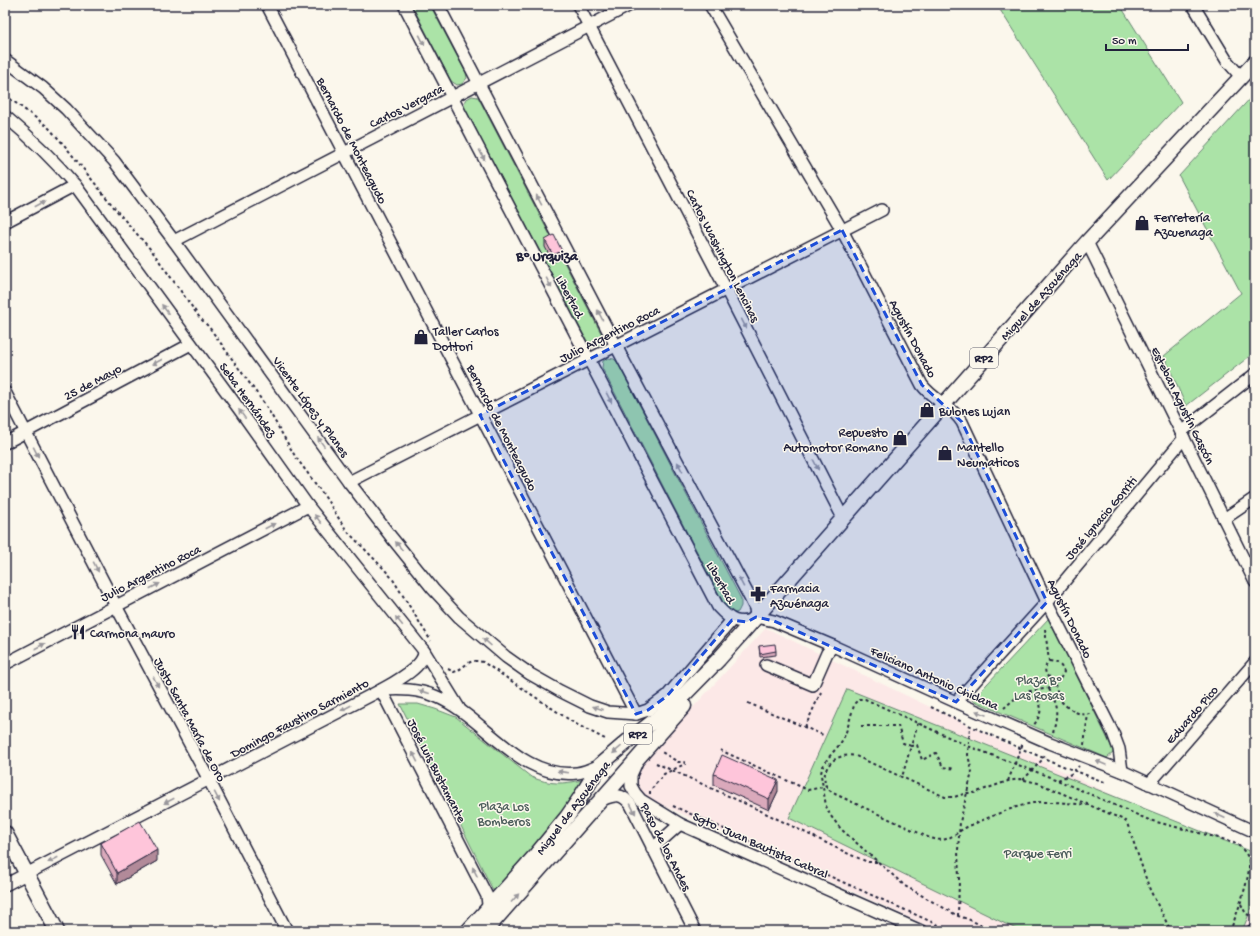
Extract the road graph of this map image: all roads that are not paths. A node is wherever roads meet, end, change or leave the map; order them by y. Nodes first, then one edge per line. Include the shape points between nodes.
1 (268, 5) edge
2 (404, 5) edge
3 (438, 5) edge
4 (578, 5) edge
5 (630, 5) edge
6 (710, 5) edge
7 (1193, 5) edge
8 (589, 26) junction
9 (5, 60) edge
10 (1255, 62) edge
11 (1241, 77) junction
12 (478, 84) junction
13 (452, 97) junction
14 (5, 116) edge
15 (344, 153) junction
16 (75, 185) junction
17 (882, 210) dead end
18 (5, 222) edge
19 (842, 230) junction
20 (174, 241) junction
21 (1087, 242) junction
22 (726, 289) junction
23 (191, 344) junction
24 (616, 346) junction
25 (589, 360) junction
26 (1255, 374) edge
27 (5, 392) edge
28 (944, 404) junction
29 (480, 415) junction
30 (26, 432) junction
31 (1183, 435) junction
32 (5, 443) edge
33 (349, 482) junction
34 (1255, 498) edge
35 (308, 506) junction
36 (843, 518) junction
37 (1224, 519) junction
38 (1255, 582) edge
39 (1047, 602) junction
40 (116, 606) junction
41 (756, 617) junction
42 (732, 620) junction
43 (832, 646) junction
44 (429, 648) junction
45 (719, 659) junction
46 (1255, 662) edge
47 (5, 664) edge
48 (766, 665) dead end
49 (381, 690) junction
50 (956, 702) junction
51 (459, 708) junction
52 (636, 714) junction
53 (646, 749) junction
54 (600, 765) junction
55 (1122, 771) junction
56 (208, 780) junction
57 (1149, 784) junction
58 (601, 800) junction
59 (680, 824) junction
60 (1255, 832) edge
61 (5, 833) edge
62 (652, 849) junction
63 (27, 873) junction
64 (5, 885) edge
65 (488, 908) junction
66 (907, 927) edge
67 (1255, 929) edge
68 (488, 930) edge
69 (57, 931) edge
70 (287, 931) edge
71 (468, 931) edge
72 (695, 931) edge
73 (921, 931) edge
74 (1252, 931) edge

1 - 15 street, Bernardo de Monteagudo
2 -> 13 street, Libertad
3 - 12 street, Libertad
4 - 8 street, Carlos Washington Lencinas
5 - 8 street, Carlos Vergara
6 - 19 street, Agustín Donado
7 - 11 street via 1226,61
8 - 12 street, Carlos Vergara
8 - 22 street, Carlos Washington Lencinas
9 - 20 street, Vicente López y Planes via 43,88 79,122 114,161
10 - 11 main road, Miguel de Azcuénaga / RP2
11 - 21 main road, Miguel de Azcuénaga / RP2
12 - 13 street, Carlos Vergara
24 -> 12 street, Libertad
13 - 15 street, Carlos Vergara
13 -> 25 street, Libertad
14 - 16 street, Seba Hernández
15 - 20 street, Carlos Vergara
15 - 29 street, Bernardo de Monteagudo
18 -> 16 street
23 -> 16 street, Seba Hernández
17 - 19 street, Julio Argentino Roca
19 - 22 street, Julio Argentino Roca
19 - 28 street, Agustín Donado via 922,385
33 -> 20 street, Vicente López y Planes
21 - 28 main road, Miguel de Azcuénaga / RP2
21 - 31 street, Esteban Agustín Gascón
22 - 24 street, Julio Argentino Roca
22 -> 36 street, Carlos Washington Lencinas
23 -> 30 street, 25 de Mayo
35 -> 23 street, Seba Hernández
24 - 25 street, Julio Argentino Roca
41 -> 24 street, Libertad via 750,598
25 - 29 street, Julio Argentino Roca
25 -> 42 street, Libertad via 718,607
26 - 31 street, José Ignacio Gorriti
27 - 30 street, Justo Santa María de Oro
28 - 36 main road, Miguel de Azcuénaga / RP2
28 - 39 street, Agustín Donado via 962,422
29 - 33 street, Julio Argentino Roca
29 - 52 street, Bernardo de Monteagudo
30 - 32 street, 25 de Mayo
30 -> 40 street, Justo Santa María de Oro
31 - 37 street, Esteban Agustín Gascón
31 - 39 street, José Ignacio Gorriti
52 -> 33 street, Vicente López y Planes via 608,712 590,706 530,674 492,646 459,617 433,589
34 - 37 street
40 -> 35 street, Julio Argentino Roca
44 -> 35 street, Seba Hernández
36 - 41 main road, Miguel de Azcuénaga / RP2
37 - 38 street, Esteban Agustín Gascón
39 - 50 street, José Ignacio Gorriti
39 - 55 street, Agustín Donado via 1113,733
47 -> 40 street, Julio Argentino Roca
40 -> 56 street, Justo Santa María de Oro
41 - 42 street, Libertad via 747,622
41 - 43 street, Feliciano Antonio Chiclana via 774,621
41 - 45 main road, Miguel de Azcuénaga / RP2
42 - 52 street via 667,696 648,710
43 - 48 street via 813,685
50 -> 43 street, Feliciano Antonio Chiclana
44 - 49 street, Domingo Faustino Sarmiento via 424,657 405,676
44 - 51 street, Seba Hernández
45 - 53 main road, Miguel de Azcuénaga / RP2 via 695,693
45 -> 54 main road, Miguel de Azcuénaga / RP2 via 673,706
46 - 57 street, Eduardo Pico
51 -> 49 street, Seba Hernández via 420,691
49 -> 56 street, Domingo Faustino Sarmiento
65 -> 49 street, José Luis Bustamante via 487,896
55 -> 50 street, Feliciano Antonio Chiclana
54 -> 51 street, Seba Hernández via 578,773 535,767
53 - 58 main road, Miguel de Azcuénaga / RP2
53 - 59 street, Sgto. Juan Bautista Cabral via 634,766 631,786 641,800
54 - 65 main road, Miguel de Azcuénaga / RP2 via 567,817
55 - 57 street, Feliciano Antonio Chiclana
56 -> 63 street, Domingo Faustino Sarmiento
56 -> 70 street, Justo Santa María de Oro
60 -> 57 street, Feliciano Antonio Chiclana
58 -> 62 street, Paso de los Andes via 618,795 626,799
68 -> 58 main road, Miguel de Azcuénaga / RP2
59 - 62 street
59 - 66 street, Sgto. Juan Bautista Cabral
61 - 63 main road
62 - 72 street, Paso de los Andes
63 - 64 street, Domingo Faustino Sarmiento
63 - 69 main road
65 - 68 street, José Luis Bustamante
65 - 71 main road, Miguel de Azcuénaga / RP2
66 - 73 street, Sgto. Juan Bautista Cabral
67 - 74 street

